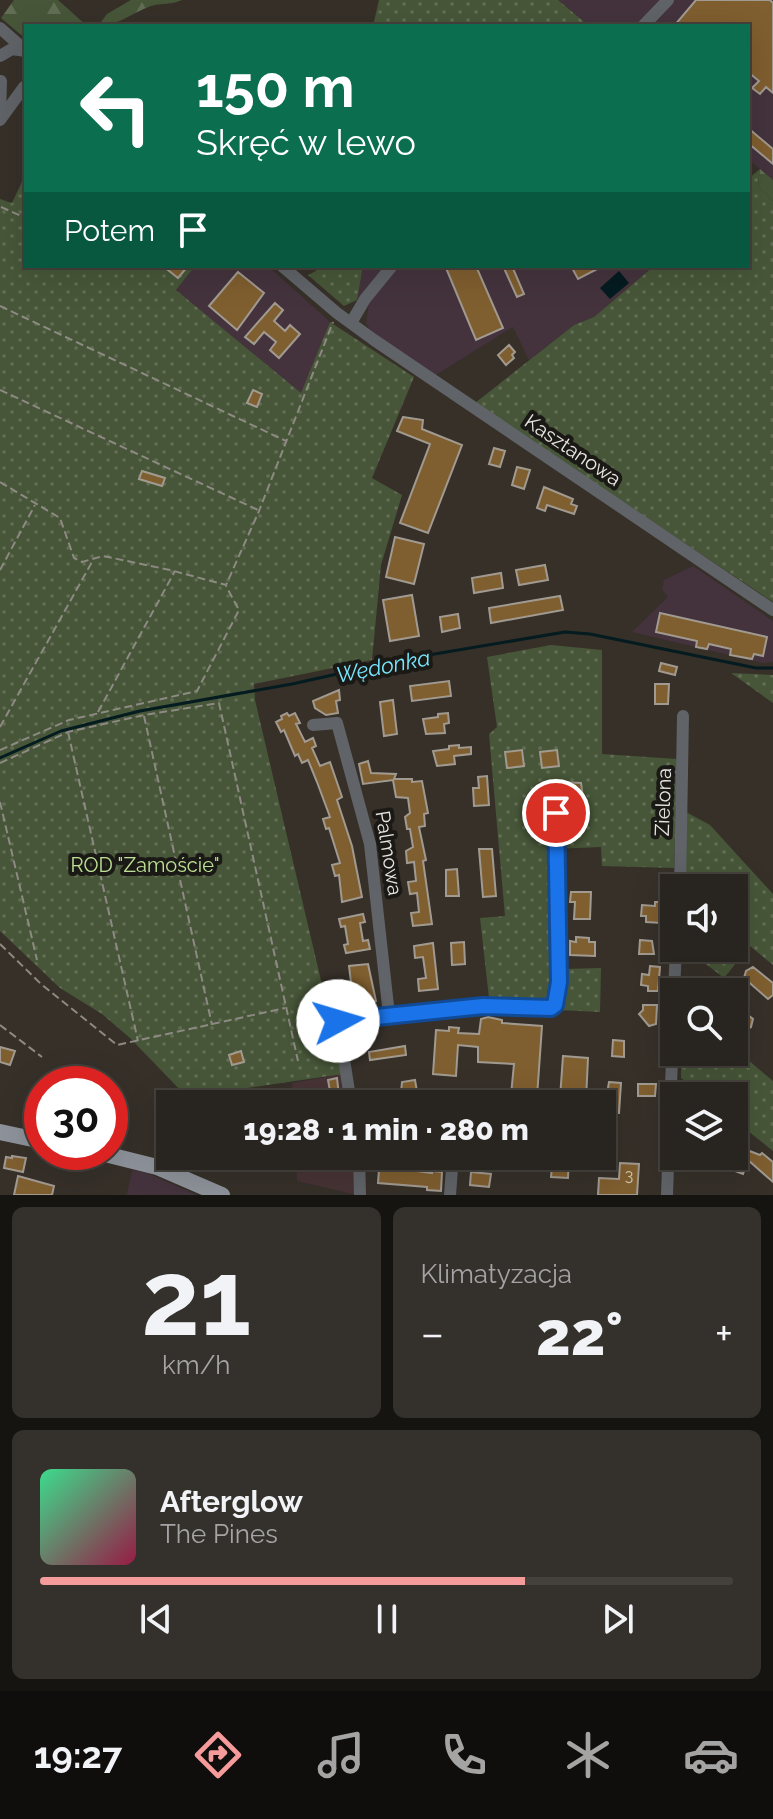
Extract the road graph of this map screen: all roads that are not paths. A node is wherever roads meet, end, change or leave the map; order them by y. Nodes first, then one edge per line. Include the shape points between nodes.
1 (668, 0) edge
2 (645, 24) edge
3 (0, 28) edge
4 (24, 49) edge
5 (24, 51) edge
6 (0, 56) edge
7 (0, 80) edge
8 (24, 86) edge
9 (24, 87) edge
10 (0, 114) edge
11 (0, 120) edge
12 (284, 268) edge
13 (390, 268) edge
14 (351, 323) junction
15 (773, 610) edge
16 (683, 716) dead end
17 (313, 725) dead end
18 (556, 813) dead end
19 (680, 874) edge
20 (389, 1015) junction
21 (672, 1066) edge
22 (349, 1090) edge
23 (0, 1132) edge
24 (24, 1137) edge
25 (128, 1160) edge
26 (359, 1170) edge
27 (452, 1170) edge
28 (222, 1195) edge
29 (360, 1195) edge
30 (450, 1195) edge
31 (667, 1195) edge

1 - 2 street
3 - 4 street
5 - 6 street via 12,49
7 - 8 street via 14,88
7 - 10 street
9 - 11 street
12 - 14 street, Kasztanowa
13 - 14 street
14 - 15 street, Kasztanowa
16 - 19 street, Zielona
17 - 20 street, Palmowa via 337,723 357,791 370,844
18 - 20 street via 555,1005
20 - 22 street via 338,1021
21 - 31 street
23 - 24 main road
25 - 28 main road via 174,1172
26 - 29 street
27 - 30 street

